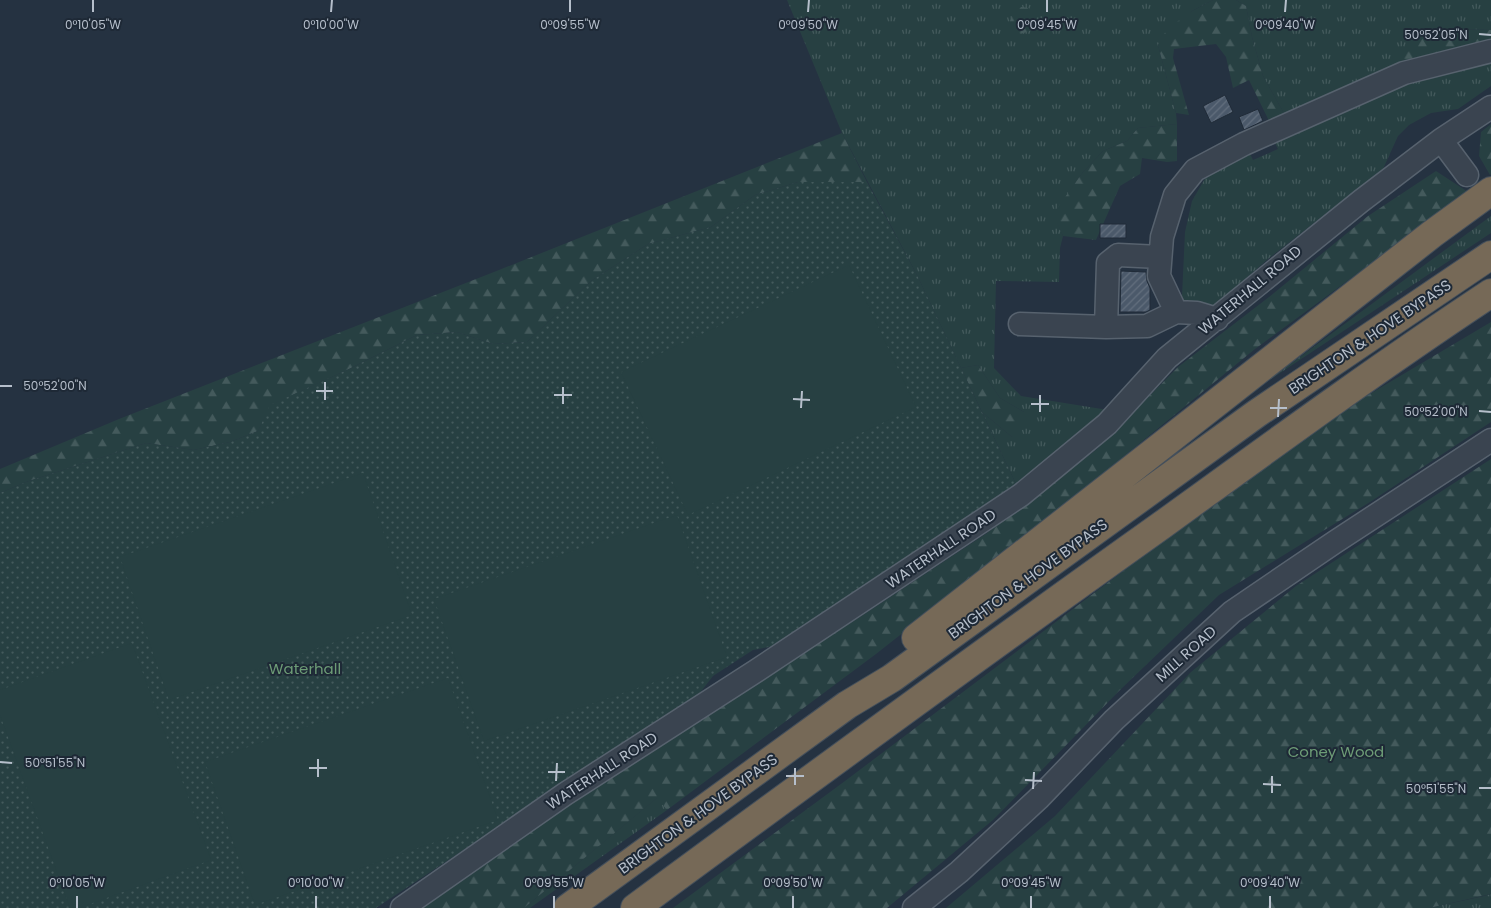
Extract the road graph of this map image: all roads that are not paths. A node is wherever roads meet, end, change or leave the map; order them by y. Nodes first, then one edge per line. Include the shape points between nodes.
1 (1491, 51) edge
2 (1491, 107) edge
3 (1441, 140) junction
4 (1467, 175) dead end
5 (1491, 191) edge
6 (1491, 255) edge
7 (1160, 257) junction
8 (1491, 293) edge
9 (1176, 312) junction
10 (1217, 319) junction
11 (1020, 324) dead end
12 (1106, 327) junction
13 (1491, 440) edge
14 (847, 705) junction
15 (402, 908) edge
16 (568, 908) edge
17 (635, 908) edge
18 (914, 908) edge

1 - 7 street via 1404,73 1244,144 1195,170 1171,203
2 - 3 street, WATERHALL ROAD
3 - 4 street
3 - 10 street, WATERHALL ROAD via 1305,245
5 - 14 highway via 886,662
6 - 14 highway, BRIGHTON & HOVE BYPASS via 1256,414 892,678
7 - 9 street via 1159,276
7 - 12 street via 1118,255 1108,263
8 - 17 highway, BRIGHTON & HOVE BYPASS via 1422,338 924,695
9 - 10 street via 1197,313
9 - 12 street via 1147,326
10 - 15 street, WATERHALL ROAD via 1167,358 1107,424 1021,495 564,794
11 - 12 street
13 - 18 street, MILL ROAD via 1232,612 1114,720 1039,798 959,872
14 - 16 highway, BRIGHTON & HOVE BYPASS

